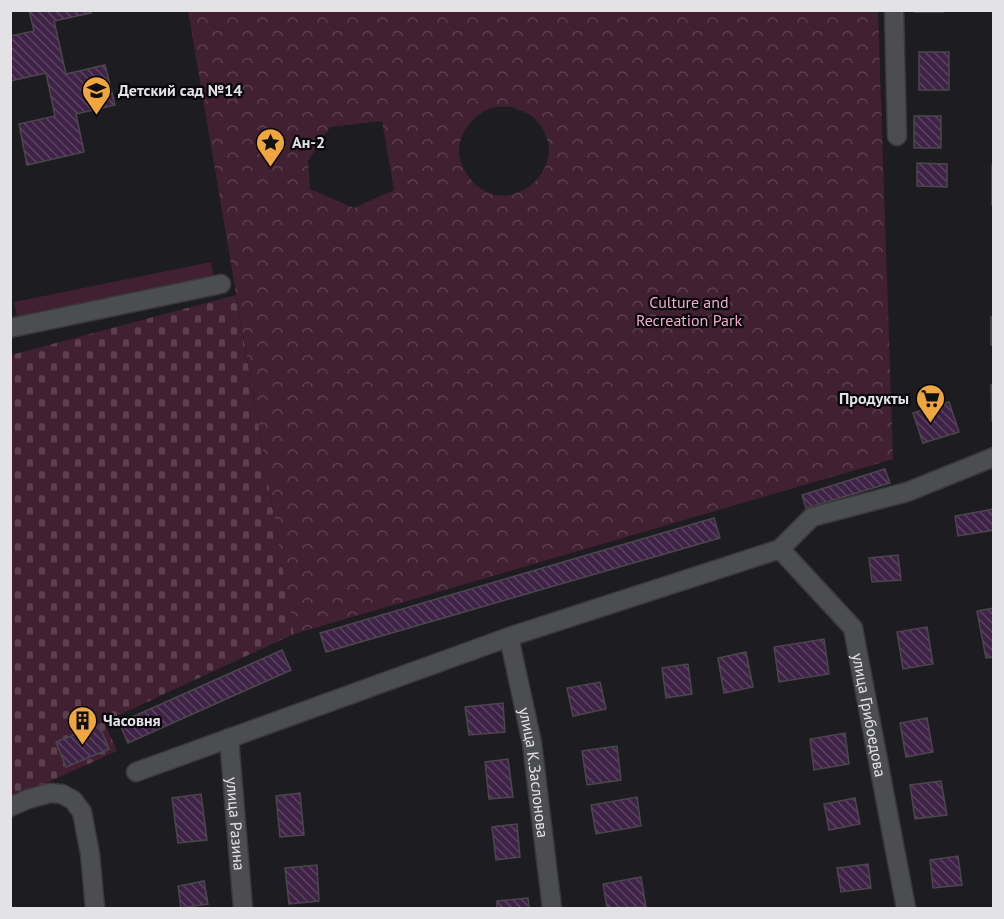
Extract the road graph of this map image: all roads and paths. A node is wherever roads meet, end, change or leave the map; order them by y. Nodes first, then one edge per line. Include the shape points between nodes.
1 (894, 10) edge
2 (897, 136) dead end
3 (221, 284) dead end
4 (10, 328) edge
5 (993, 457) edge
6 (780, 549) junction
7 (509, 637) junction
8 (229, 738) junction
9 (135, 772) dead end
10 (10, 807) edge
11 (96, 909) edge
12 (243, 909) edge
13 (552, 909) edge
14 (906, 909) edge

1 - 2 street
3 - 4 street
5 - 6 street via 907,492 812,517
6 - 7 street
6 - 14 street, улица Грибоедова via 853,628
7 - 8 street
7 - 13 street, улица К.Заслонова via 532,743
8 - 9 street
8 - 12 street, улица Разина
10 - 11 street via 50,793 73,800 82,812

